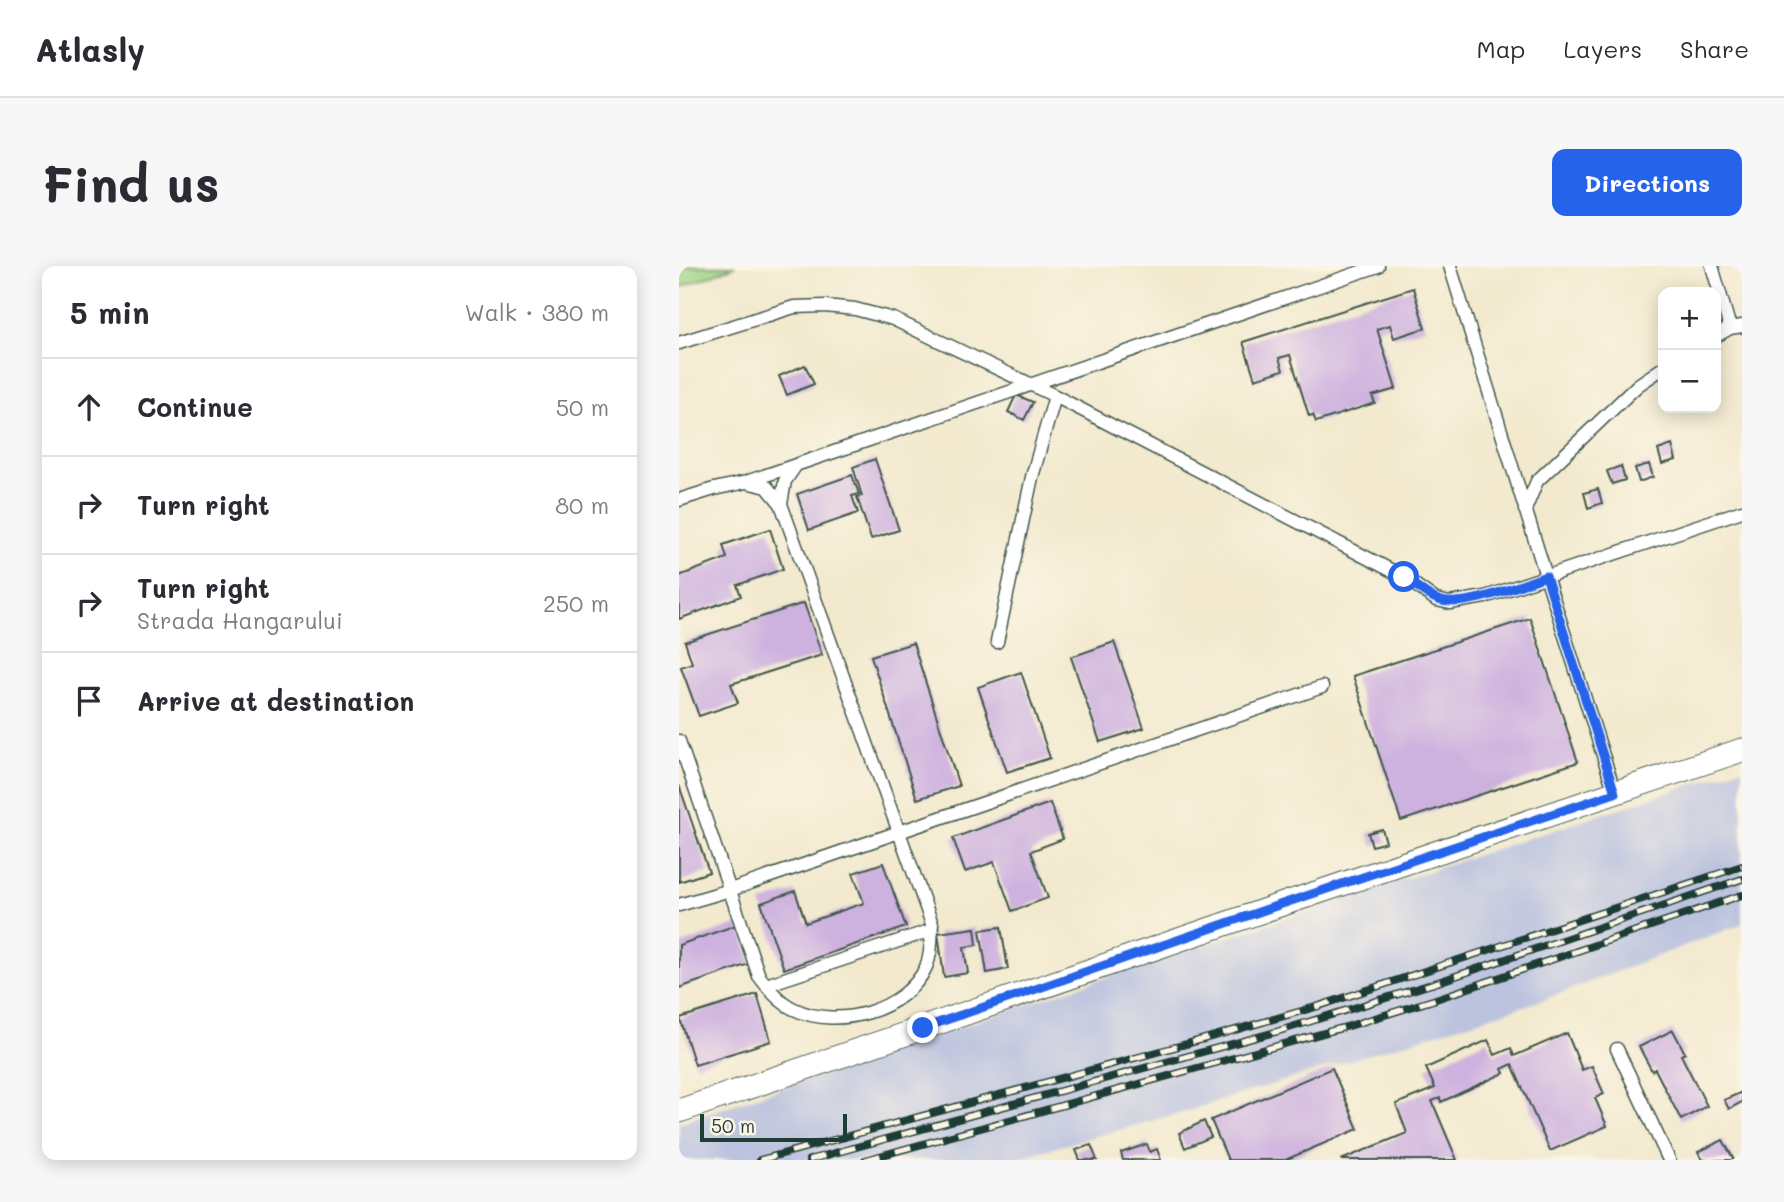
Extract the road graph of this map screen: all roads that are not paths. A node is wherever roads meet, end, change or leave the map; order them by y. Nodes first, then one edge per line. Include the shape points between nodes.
1 (1378, 266) edge
2 (1450, 266) edge
3 (1711, 266) edge
4 (1736, 327) edge
5 (679, 343) edge
6 (1658, 371) edge
7 (1030, 384) junction
8 (1055, 396) junction
9 (797, 464) junction
10 (746, 482) junction
11 (679, 500) edge
12 (781, 504) junction
13 (1525, 510) junction
14 (1742, 511) edge
15 (1546, 576) junction
16 (997, 642) dead end
17 (1322, 687) dead end
18 (679, 741) edge
19 (1742, 750) edge
20 (1615, 793) junction
21 (899, 832) junction
22 (730, 890) junction
23 (679, 905) edge
24 (932, 930) junction
25 (767, 985) junction
26 (1617, 1049) dead end
27 (679, 1111) edge
28 (1669, 1160) edge

1 - 7 lane
2 - 13 lane
3 - 4 lane
5 - 7 lane via 794,307 855,309 893,319
6 - 13 lane via 1637,385 1537,481
7 - 8 lane
7 - 9 lane
8 - 15 lane via 1404,577 1436,600 1450,603 1485,597
8 - 16 lane via 1032,477
9 - 10 lane
9 - 12 lane via 785,481
10 - 11 lane
10 - 12 lane via 767,487
12 - 21 lane
13 - 15 lane
14 - 15 lane
15 - 20 lane
17 - 21 lane
18 - 22 lane
19 - 20 street
20 - 27 street
21 - 22 lane
21 - 24 lane
22 - 23 lane
22 - 25 lane via 759,976
24 - 25 lane
24 - 25 lane via 926,966 917,983 895,1002 860,1015 827,1019 795,1010
26 - 28 lane

